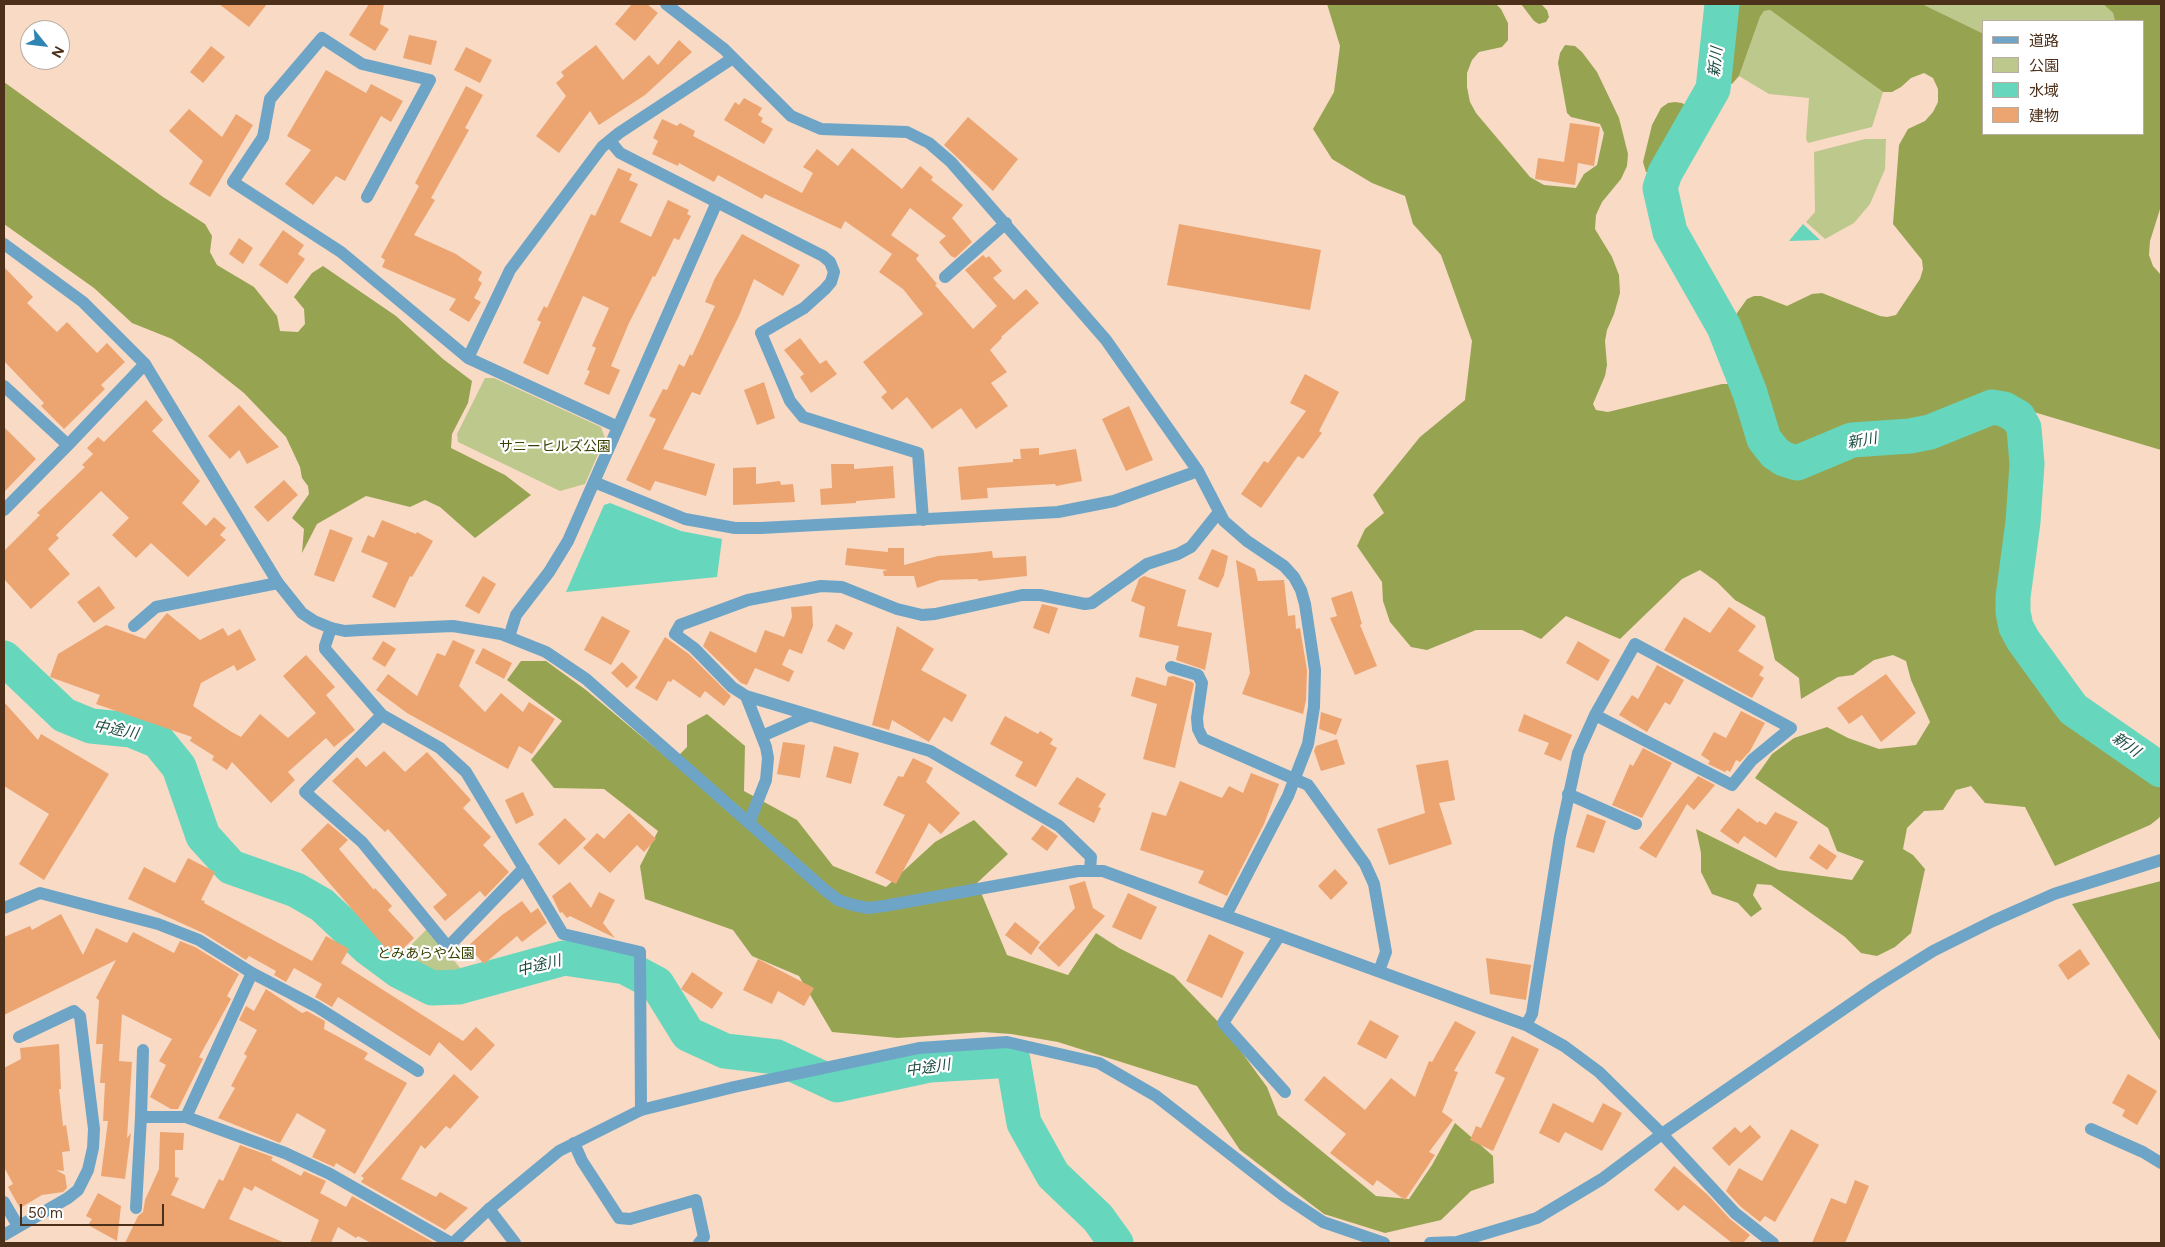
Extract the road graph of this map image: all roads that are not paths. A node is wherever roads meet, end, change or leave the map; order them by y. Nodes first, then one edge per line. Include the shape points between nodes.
1 (666, 4) edge
2 (733, 58) junction
3 (610, 141) junction
4 (367, 197) dead end
5 (717, 202) junction
6 (1006, 223) junction
7 (4, 244) edge
8 (945, 277) dead end
9 (468, 358) junction
10 (145, 364) junction
11 (4, 386) edge
12 (618, 427) junction
13 (68, 445) junction
14 (1198, 471) junction
15 (594, 482) junction
16 (4, 510) edge
17 (1218, 512) junction
18 (923, 520) junction
19 (278, 584) junction
20 (134, 626) dead end
21 (331, 628) junction
22 (509, 637) junction
23 (1171, 668) dead end
24 (746, 696) junction
25 (382, 715) junction
26 (1594, 715) junction
27 (808, 716) junction
28 (762, 736) junction
29 (1296, 779) junction
30 (1568, 794) junction
31 (749, 823) junction
32 (1636, 824) dead end
33 (2161, 860) edge
34 (524, 868) junction
35 (1090, 870) junction
36 (4, 908) edge
37 (1226, 915) junction
38 (1280, 935) junction
39 (1379, 971) junction
40 (252, 973) junction
41 (1526, 1025) junction
42 (19, 1037) dead end
43 (143, 1050) dead end
44 (418, 1071) dead end
45 (1285, 1092) dead end
46 (641, 1110) junction
47 (141, 1116) junction
48 (186, 1117) junction
49 (2090, 1129) dead end
50 (1662, 1134) junction
51 (574, 1143) junction
52 (2161, 1163) edge
53 (4, 1202) edge
54 (136, 1208) dead end
55 (489, 1209) junction
56 (18, 1226) junction
57 (4, 1235) edge
58 (452, 1243) edge
59 (515, 1243) edge
60 (699, 1243) edge
61 (1384, 1243) edge
62 (1430, 1243) edge
63 (1773, 1243) edge

1 - 2 street
2 - 3 street
2 - 6 street via 778,106 805,124 838,130 895,130 919,137 956,167
3 - 5 street via 620,153
3 - 9 street via 587,164 514,263
4 - 9 street via 430,80 362,64 322,38 270,99 263,137 233,182 341,252
5 - 12 street
5 - 18 street via 830,262 834,272 825,289 804,308 761,333 790,401 803,417 918,453
6 - 8 street
6 - 14 street via 1106,340
7 - 10 street via 83,302
9 - 12 street
10 - 13 street
10 - 19 street
11 - 13 street
12 - 15 street
13 - 16 street
14 - 17 street
14 - 18 street via 1086,508 1029,515
15 - 18 street via 685,519 727,527
15 - 22 street via 560,557 516,615
17 - 24 street via 1185,552 1147,564 1098,599 1085,604 1040,594 1022,595 922,615 842,588 821,586 761,596 680,625 675,634
17 - 29 street via 1234,532 1284,566 1301,590 1313,652 1315,689 1308,744
19 - 20 street via 156,607
19 - 21 street via 302,613
21 - 22 street via 345,631 453,626
21 - 25 street via 325,650
22 - 31 street via 546,652 586,679
23 - 29 street via 1198,675 1202,683 1197,718 1203,739
24 - 27 street
24 - 28 street
25 - 34 street via 440,748 466,772
25 - 34 street via 306,792 362,842 448,947
26 - 26 street via 1635,644 1791,728 1752,760 1732,785
26 - 30 street via 1578,753
27 - 28 street
27 - 35 street via 930,751 1059,826 1091,857
28 - 31 street via 768,769
29 - 37 street
29 - 39 street via 1308,785 1370,874 1386,952
30 - 32 street
30 - 41 street via 1532,1014
31 - 35 street via 838,900 868,908
33 - 50 street via 2054,894 1933,951
34 - 46 street via 563,934 640,952
35 - 37 street via 1115,875
36 - 40 street via 40,893 158,924 199,940
37 - 38 street
38 - 39 street
38 - 45 street via 1224,1023
39 - 41 street
40 - 44 street via 317,1007
40 - 48 street
41 - 50 street via 1564,1046 1599,1072
42 - 56 street via 74,1011 80,1016 94,1129 89,1162 78,1190
43 - 47 street
46 - 51 street
46 - 61 street via 919,1048 1008,1042 1099,1063 1156,1096 1284,1196 1323,1222
47 - 48 street
47 - 54 street
48 - 58 street via 285,1153 330,1174
49 - 52 street
50 - 62 street via 1602,1179 1537,1218 1457,1242
50 - 63 street via 1735,1213
51 - 55 street via 559,1150
51 - 60 street via 619,1218 630,1219 696,1200 704,1237
53 - 56 street
55 - 58 street
55 - 59 street
56 - 57 street

